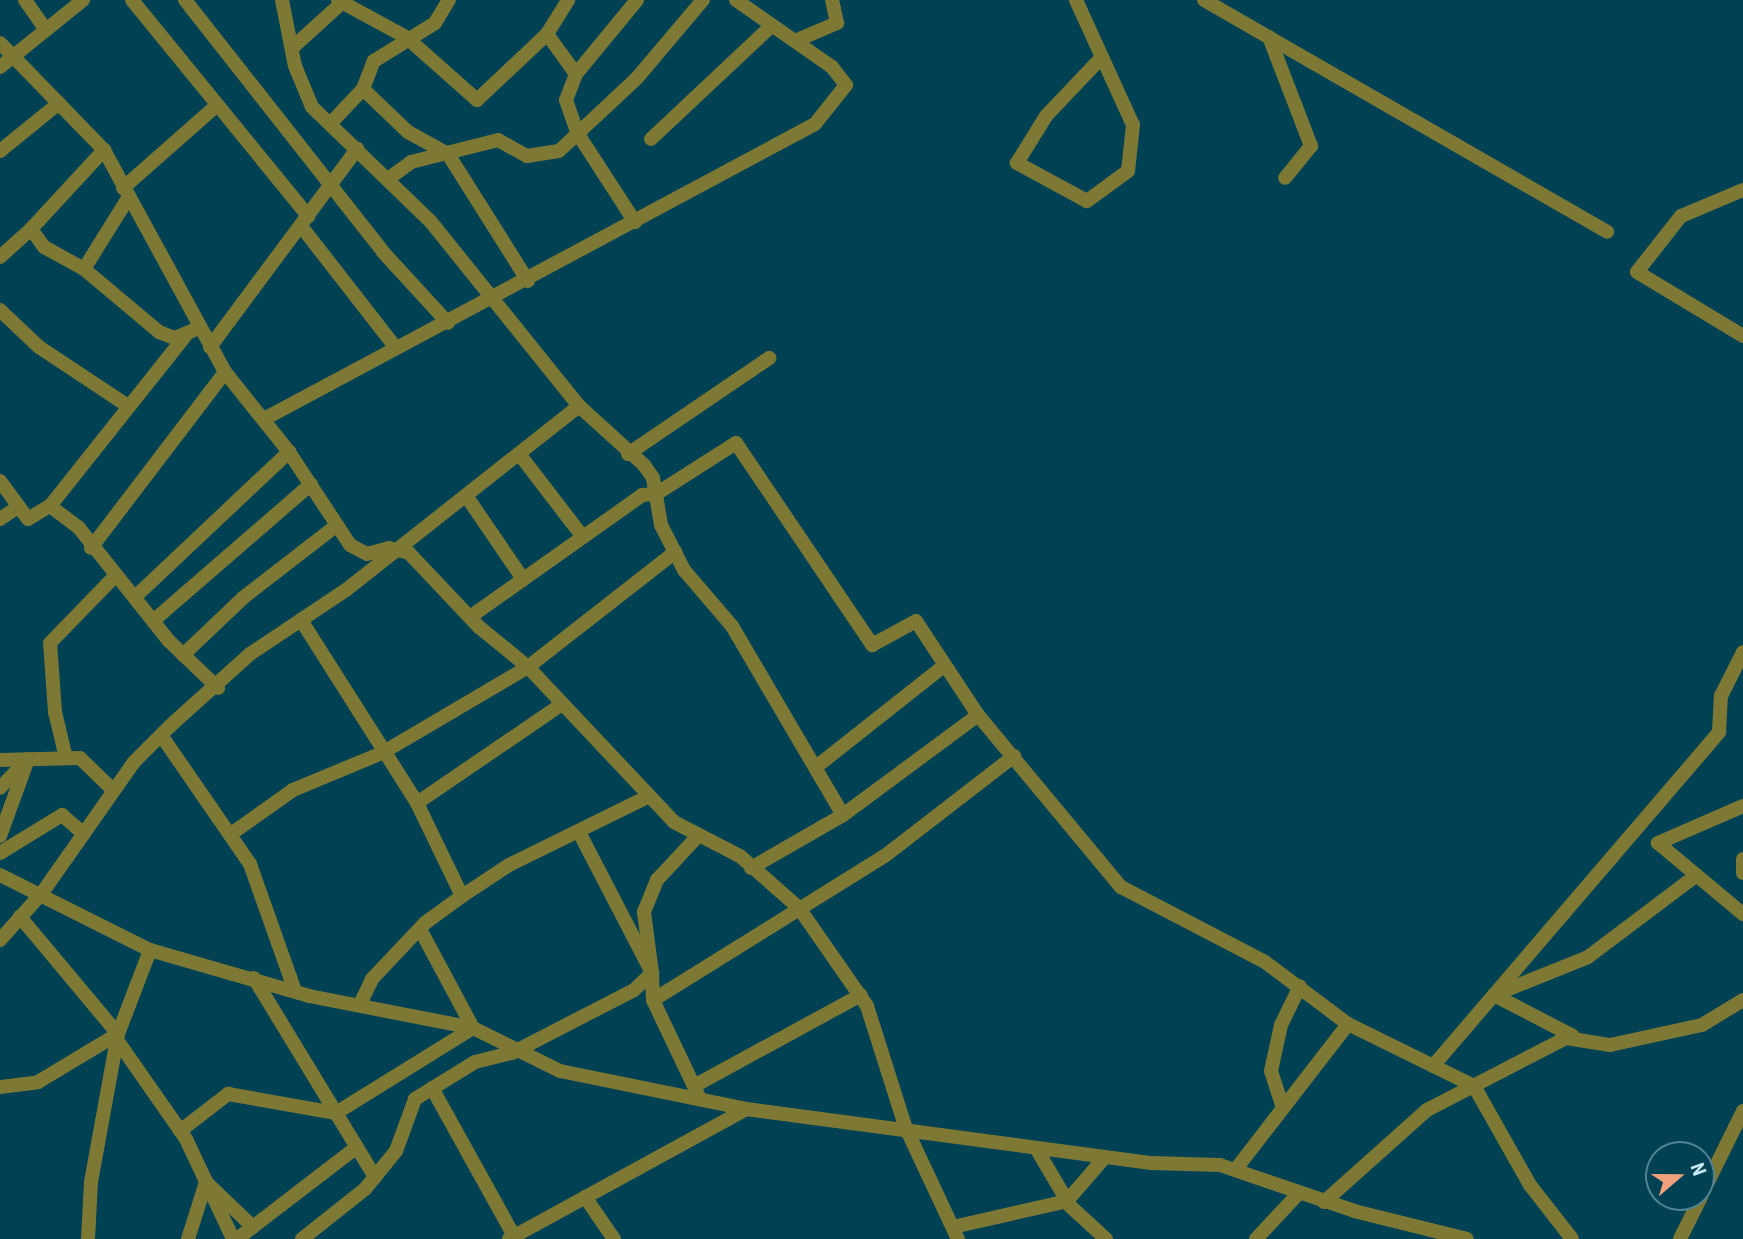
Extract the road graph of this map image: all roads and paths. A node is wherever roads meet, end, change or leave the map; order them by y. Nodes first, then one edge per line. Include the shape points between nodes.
1 (25, 0) edge
2 (83, 0) edge
3 (132, 0) edge
4 (185, 0) edge
5 (282, 0) edge
6 (449, 0) edge
7 (568, 0) edge
8 (637, 0) edge
9 (703, 0) edge
10 (736, 0) edge
11 (832, 0) edge
12 (1076, 0) edge
13 (1204, 0) edge
14 (341, 1) edge
15 (769, 28) junction
16 (45, 29) junction
17 (547, 34) junction
18 (406, 37) junction
19 (1269, 37) junction
20 (795, 41) junction
21 (0, 43) edge
22 (292, 48) junction
23 (13, 53) junction
24 (1100, 59) junction
25 (0, 67) edge
26 (576, 74) junction
27 (363, 89) junction
28 (59, 103) junction
29 (216, 106) junction
30 (330, 124) junction
31 (578, 134) junction
32 (650, 139) dead end
33 (357, 149) junction
34 (0, 150) edge
35 (104, 150) junction
36 (448, 154) junction
37 (1285, 178) dead end
38 (388, 179) junction
39 (334, 181) junction
40 (1743, 190) edge
41 (125, 194) junction
42 (304, 221) junction
43 (635, 222) junction
44 (31, 229) junction
45 (1607, 232) dead end
46 (0, 257) edge
47 (84, 270) junction
48 (528, 281) junction
49 (496, 300) junction
50 (0, 310) edge
51 (448, 323) junction
52 (198, 328) junction
53 (185, 336) junction
54 (1743, 336) edge
55 (210, 347) junction
56 (396, 348) junction
57 (769, 358) dead end
58 (225, 372) junction
59 (128, 406) junction
60 (579, 406) junction
61 (264, 419) junction
62 (289, 453) junction
63 (628, 454) junction
64 (520, 455) junction
65 (0, 481) edge
66 (311, 484) junction
67 (656, 494) junction
68 (467, 497) junction
69 (50, 506) junction
70 (18, 507) junction
71 (0, 519) edge
72 (336, 526) junction
73 (583, 537) junction
74 (91, 548) junction
75 (399, 548) junction
76 (675, 552) junction
77 (116, 575) junction
78 (523, 579) junction
79 (135, 597) junction
80 (470, 617) junction
81 (301, 620) junction
82 (153, 621) junction
83 (1743, 652) edge
84 (183, 655) junction
85 (944, 665) junction
86 (528, 667) junction
87 (218, 688) junction
88 (562, 704) junction
89 (978, 715) junction
90 (161, 735) junction
91 (382, 753) junction
92 (1014, 757) junction
93 (66, 758) junction
94 (28, 759) junction
95 (0, 760) edge
96 (816, 766) junction
97 (0, 788) edge
98 (113, 790) junction
99 (649, 796) junction
100 (417, 803) junction
101 (1743, 806) edge
102 (843, 815) junction
103 (85, 834) junction
104 (231, 834) junction
105 (580, 834) junction
106 (0, 836) edge
107 (697, 837) junction
108 (1629, 841) junction
109 (1658, 843) junction
110 (0, 853) edge
111 (1743, 859) edge
112 (751, 869) junction
113 (1743, 873) edge
114 (0, 875) edge
115 (1697, 875) junction
116 (42, 893) junction
117 (462, 896) junction
118 (799, 908) junction
119 (1743, 914) edge
120 (20, 917) junction
121 (421, 931) junction
122 (0, 940) edge
123 (150, 950) junction
124 (652, 973) junction
125 (254, 978) junction
126 (1300, 986) junction
127 (294, 988) junction
128 (861, 995) junction
129 (1494, 995) junction
130 (653, 1000) junction
131 (1743, 1000) edge
132 (360, 1004) junction
133 (1348, 1024) junction
134 (473, 1028) junction
135 (1573, 1036) junction
136 (117, 1037) junction
137 (512, 1053) junction
138 (1433, 1066) junction
139 (1474, 1086) junction
140 (0, 1087) edge
141 (432, 1088) junction
142 (697, 1093) junction
143 (1283, 1108) junction
144 (746, 1109) junction
145 (1743, 1111) edge
146 (336, 1113) junction
147 (905, 1126) junction
148 (180, 1131) junction
149 (357, 1147) junction
150 (1036, 1148) junction
151 (1105, 1157) junction
152 (1715, 1168) edge
153 (1236, 1169) junction
154 (375, 1177) junction
155 (206, 1182) junction
156 (1298, 1194) junction
157 (585, 1197) junction
158 (1067, 1201) junction
159 (1324, 1202) junction
160 (1694, 1211) edge
161 (253, 1227) junction
162 (956, 1233) edge
163 (511, 1238) edge
164 (88, 1239) edge
165 (188, 1239) edge
166 (235, 1239) edge
167 (302, 1239) edge
168 (614, 1239) edge
169 (1106, 1239) edge
170 (1256, 1239) edge
171 (1467, 1239) edge
172 (1572, 1239) edge
173 (1680, 1239) edge

1 - 16 street
2 - 16 street
3 - 29 street
4 - 39 street
5 - 22 street
6 - 18 street via 435,23
7 - 17 street
8 - 26 street
9 - 31 street via 637,78
10 - 15 street
11 - 20 street via 837,23
12 - 24 street
13 - 19 street
14 - 18 street
14 - 22 street
15 - 20 street
15 - 32 street
16 - 23 street
17 - 18 street via 477,100
17 - 26 street
18 - 27 street via 374,61
19 - 37 street via 1311,146
19 - 45 street
20 - 43 street via 846,85 838,100 815,124 758,160
21 - 23 street
22 - 30 street via 302,87
23 - 25 street
23 - 28 street
24 - 24 street via 1133,125 1128,171 1087,201 1017,163 1046,116
26 - 31 street via 566,100
27 - 30 street
27 - 36 street via 408,132
28 - 34 street
28 - 35 street
29 - 41 street
29 - 42 street
30 - 33 street
31 - 36 street via 543,155 527,156 498,140
31 - 43 street
33 - 38 street
33 - 39 street
35 - 41 street
35 - 44 street
36 - 38 street via 411,162
36 - 48 street
38 - 49 street
39 - 42 street
39 - 51 street via 383,252
40 - 54 street via 1681,216 1637,272
41 - 47 street
41 - 52 street
42 - 55 street
42 - 56 street
43 - 48 street
44 - 46 street
44 - 47 street via 44,247
47 - 53 street via 159,332
48 - 49 street
49 - 51 street
49 - 60 street
50 - 59 street via 39,346
51 - 56 street
52 - 53 street
52 - 55 street
53 - 59 street
55 - 58 street
56 - 61 street
57 - 63 street
58 - 61 street
58 - 74 street
59 - 69 street
60 - 63 street
60 - 64 street
61 - 62 street
62 - 66 street
62 - 79 street
63 - 67 street via 645,465
64 - 68 street
64 - 73 street
65 - 70 street
66 - 72 street
66 - 82 street
67 - 73 street via 642,495
67 - 76 street via 661,525
67 - 85 street via 736,443 872,645 916,621
68 - 75 street
68 - 78 street
69 - 70 street via 31,520
69 - 74 street via 79,528
70 - 71 street
72 - 75 street via 358,553
72 - 84 street via 244,597
73 - 78 street
74 - 77 street
75 - 80 street
75 - 81 street
76 - 86 street
76 - 96 street via 732,626
77 - 79 street
77 - 93 street via 50,643 55,712
78 - 80 street
79 - 82 street
80 - 86 street
81 - 87 street via 250,654
81 - 91 street
82 - 84 street
83 - 108 street via 1721,696 1719,732
84 - 87 street
85 - 89 street
85 - 96 street
86 - 88 street
86 - 91 street
87 - 90 street
88 - 99 street
88 - 100 street
89 - 92 street
89 - 102 street
90 - 98 street
90 - 104 street
91 - 100 street
91 - 104 street via 293,790
92 - 118 street via 915,835
92 - 126 street via 1121,887
93 - 94 street
93 - 98 street via 80,758
94 - 95 street
94 - 97 street
94 - 106 street
96 - 102 street
98 - 103 street
99 - 105 street
99 - 107 street
100 - 117 street
101 - 109 street
102 - 112 street
103 - 110 street via 62,815
103 - 116 street
104 - 127 street via 260,885
105 - 117 street via 509,864
105 - 124 street
107 - 112 street via 740,856
107 - 124 street via 657,880 644,912
108 - 109 street
108 - 129 street
109 - 115 street
111 - 113 street
112 - 118 street
114 - 116 street
115 - 119 street
115 - 129 street via 1588,957
116 - 120 street
116 - 123 street via 71,914
117 - 121 street
118 - 128 street
118 - 130 street via 757,940
120 - 122 street
120 - 136 street
121 - 132 street via 372,979
121 - 134 street
123 - 125 street
123 - 136 street
124 - 130 street
124 - 137 street via 634,989
125 - 127 street
125 - 146 street
126 - 133 street
126 - 143 street via 1281,1026 1271,1071
127 - 132 street
128 - 142 street
128 - 147 street
129 - 135 street
129 - 138 street
130 - 142 street
131 - 135 street via 1702,1025 1610,1045
132 - 134 street
133 - 138 street
133 - 143 street
134 - 137 street
134 - 146 street
135 - 139 street
136 - 140 street via 38,1082
136 - 148 street
136 - 164 street via 91,1182
137 - 141 street via 475,1062
137 - 142 street via 559,1071
138 - 139 street
139 - 159 street via 1403,1127
139 - 172 street via 1530,1185
141 - 154 street via 415,1099 396,1151
141 - 163 street
142 - 144 street
143 - 153 street
144 - 147 street
144 - 157 street
145 - 152 street
146 - 148 street via 228,1094
146 - 149 street
147 - 150 street
147 - 162 street
148 - 155 street
149 - 154 street
149 - 161 street
150 - 151 street
150 - 158 street
151 - 153 street
151 - 158 street
153 - 156 street
154 - 167 street
155 - 161 street
155 - 165 street
155 - 166 street
156 - 159 street
156 - 170 street
157 - 163 street
157 - 168 street
158 - 162 street
158 - 169 street
159 - 171 street
160 - 173 street
161 - 166 street

